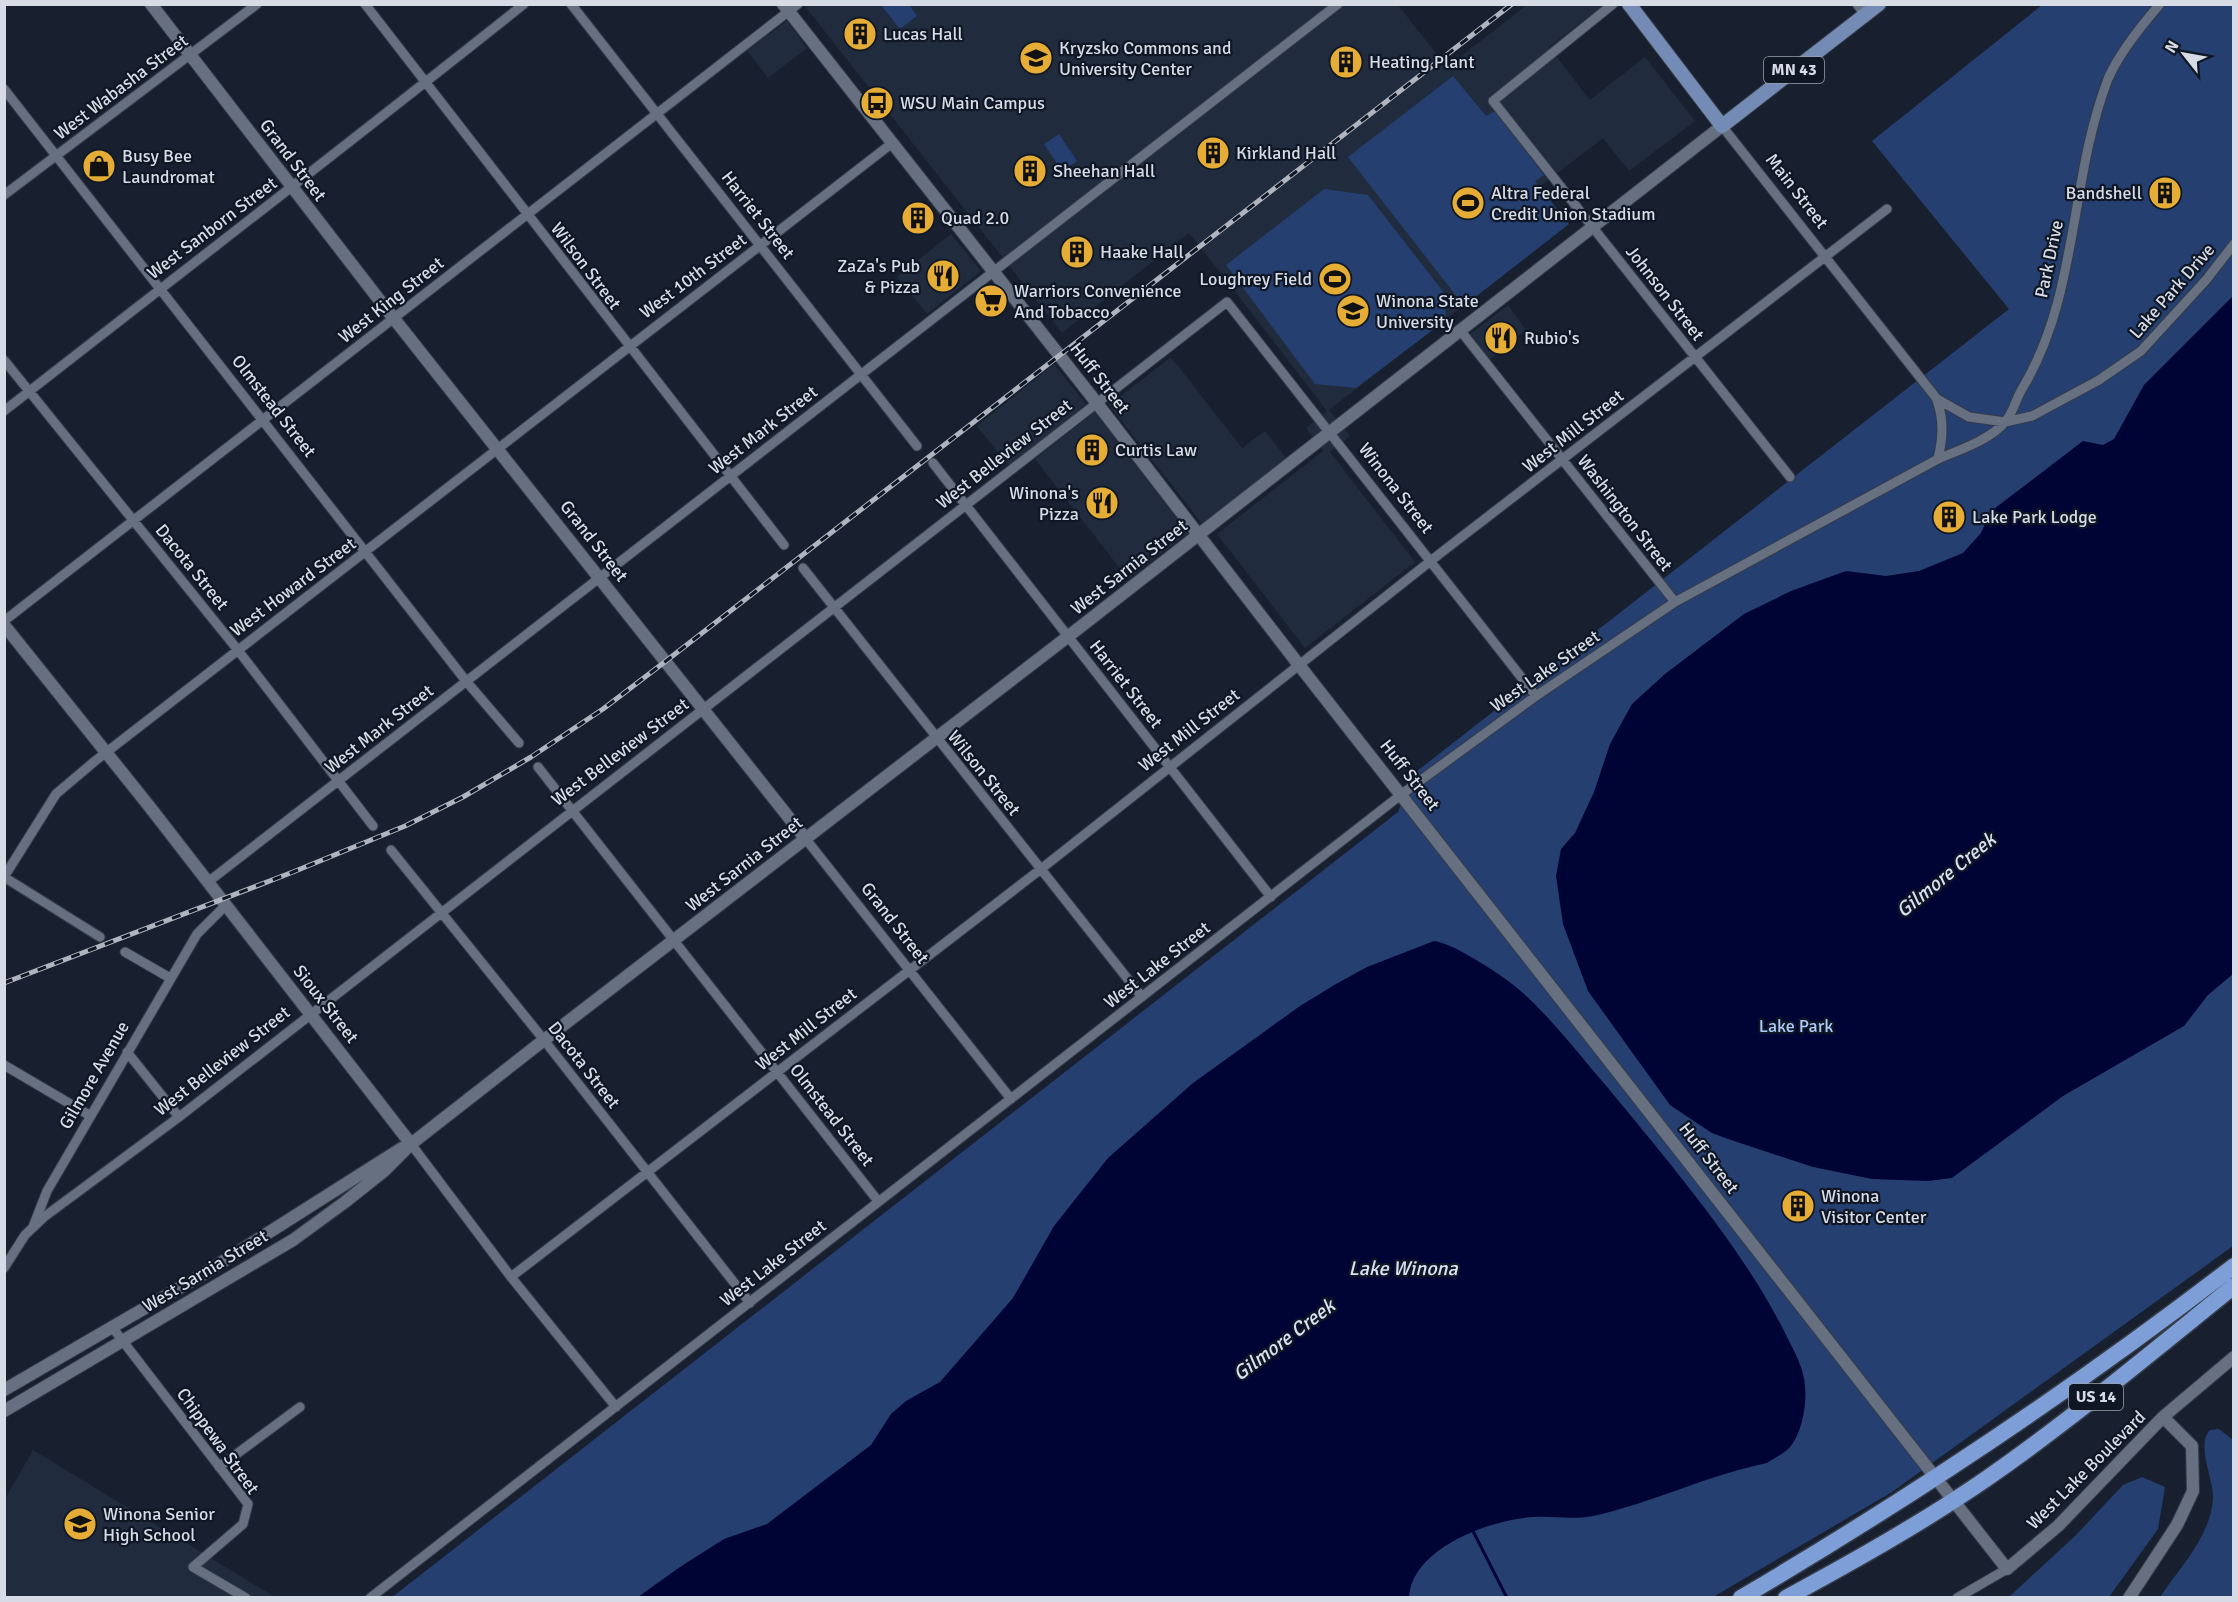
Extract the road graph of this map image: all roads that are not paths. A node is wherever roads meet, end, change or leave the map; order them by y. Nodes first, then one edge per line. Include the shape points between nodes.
1 (151, 4) edge
2 (256, 4) edge
3 (365, 4) edge
4 (524, 4) edge
5 (571, 4) edge
6 (1338, 4) edge
7 (1613, 4) edge
8 (1629, 4) edge
9 (1879, 4) edge
10 (2160, 4) edge
11 (790, 7) edge
12 (1861, 10) edge
13 (190, 54) junction
14 (426, 83) junction
15 (4, 89) edge
16 (658, 115) junction
17 (1722, 126) junction
18 (891, 144) junction
19 (57, 156) junction
20 (292, 189) junction
21 (4, 195) edge
22 (1887, 209) dead end
23 (527, 216) junction
24 (1592, 228) junction
25 (2234, 244) edge
26 (762, 245) junction
27 (1826, 257) junction
28 (993, 272) junction
29 (160, 287) junction
30 (1227, 302) joint
31 (394, 319) junction
32 (1460, 330) junction
33 (628, 347) junction
34 (1695, 358) junction
35 (4, 360) edge
36 (861, 375) junction
37 (30, 391) junction
38 (1937, 399) junction
39 (1096, 402) junction
40 (4, 411) edge
41 (264, 419) junction
42 (2006, 422) junction
43 (1331, 431) junction
44 (917, 446) dead end
45 (499, 450) junction
46 (1938, 459) junction
47 (1562, 460) junction
48 (933, 463) dead end
49 (730, 477) junction
50 (1790, 477) dead end
51 (964, 506) junction
52 (133, 521) junction
53 (1200, 535) junction
54 (784, 545) dead end
55 (367, 552) junction
56 (1431, 561) junction
57 (803, 568) dead end
58 (601, 578) junction
59 (1675, 602) junction
60 (835, 608) junction
61 (4, 621) edge
62 (4, 625) edge
63 (1069, 636) junction
64 (237, 649) junction
65 (1299, 665) junction
66 (466, 681) junction
67 (1536, 696) junction
68 (704, 709) junction
69 (935, 739) junction
70 (519, 743) dead end
71 (105, 753) junction
72 (1170, 766) junction
73 (538, 767) dead end
74 (337, 783) junction
75 (1402, 794) junction
76 (572, 809) junction
77 (373, 826) dead end
78 (806, 838) junction
79 (391, 850) dead end
80 (1041, 869) junction
81 (4, 877) edge
82 (208, 882) junction
83 (1271, 897) junction
84 (225, 906) junction
85 (440, 912) junction
86 (100, 937) dead end
87 (675, 941) junction
88 (125, 952) dead end
89 (908, 969) junction
90 (170, 978) junction
91 (1142, 997) junction
92 (310, 1013) junction
93 (544, 1040) junction
94 (127, 1052) junction
95 (4, 1065) edge
96 (778, 1071) junction
97 (1011, 1099) junction
98 (89, 1115) junction
99 (179, 1117) junction
100 (411, 1144) junction
101 (646, 1173) junction
102 (878, 1201) junction
103 (33, 1227) junction
104 (8, 1256) edge
105 (2234, 1266) edge
106 (4, 1268) edge
107 (511, 1277) junction
108 (2234, 1287) edge
109 (750, 1303) junction
110 (112, 1327) junction
111 (123, 1341) junction
112 (2234, 1357) edge
113 (4, 1390) edge
114 (300, 1407) dead end
115 (616, 1407) junction
116 (4, 1412) edge
117 (2163, 1417) junction
118 (219, 1467) junction
119 (1936, 1477) junction
120 (1953, 1501) junction
121 (2007, 1569) junction
122 (246, 1598) edge
123 (370, 1598) edge
124 (1741, 1598) edge
125 (1786, 1598) edge
126 (1957, 1598) edge
127 (2129, 1598) edge

1 - 13 street, Grand Street
2 - 13 street, West Wabasha Street
3 - 14 street, Wilson Street
4 - 14 street, West Sanborn Street
5 - 16 street, Harriet Street
6 - 28 street, West Mark Street
7 - 24 street, Johnson Street via 1492,101
8 - 17 main road, Main Street
9 - 12 main road, MN 43
10 - 42 street, Park Drive via 2109,77 2083,168 2048,337
11 - 16 street, West King Street
11 - 18 street, Huff Street
12 - 17 main road, West Sarnia Street / MN 43
13 - 19 street, West Wabasha Street
13 - 20 street, Grand Street
14 - 20 street, West Sanborn Street
14 - 23 street, Wilson Street
15 - 19 street, Olmstead Street
16 - 23 street, West King Street
16 - 26 street, Harriet Street
17 - 24 street, West Sarnia Street
17 - 27 street, Main Street
18 - 26 street, West 10th Street
18 - 28 street, Huff Street
19 - 21 street, West Wabasha Street
19 - 29 street, Olmstead Street
20 - 29 street, West Sanborn Street
20 - 31 street, Grand Street
22 - 27 street, West Mill Street
23 - 31 street, West King Street
23 - 33 street, Wilson Street
24 - 32 street, West Sarnia Street
24 - 34 street, Johnson Street
25 - 42 street, Lake Park Drive via 2141,351 2099,380 2031,416
26 - 33 street, West 10th Street
26 - 36 street, Harriet Street
27 - 34 street, West Mill Street
27 - 38 street, Main Street
28 - 36 street, West Mark Street
28 - 39 street, Huff Street
29 - 37 street, West Sanborn Street
29 - 41 street, Olmstead Street
30 - 39 street, West Belleview Street
30 - 43 street, Winona Street
31 - 41 street, West King Street
31 - 45 street, Grand Street
32 - 43 street, West Sarnia Street
32 - 47 street, Washington Street
33 - 45 street, West Howard Street
33 - 49 street, Wilson Street
34 - 47 street, West Mill Street
34 - 50 street, Johnson Street
35 - 37 street, Dacota Street
36 - 44 street, Harriet Street
36 - 49 street, West Mark Street
37 - 40 street, West Sanborn Street
37 - 52 street, Dacota Street
38 - 42 street, Main Street via 1969,417
38 - 46 street, Main Street via 1943,417
39 - 51 street, West Belleview Street
39 - 53 street, Huff Street
41 - 52 street, West King Street
41 - 55 street, Olmstead Street
42 - 46 street, West Lake Street
43 - 53 street, West Sarnia Street
43 - 56 street, Winona Street
45 - 55 street, West Howard Street
45 - 58 street, Grand Street
46 - 59 street, West Lake Street
47 - 56 street, West Mill Street
47 - 59 street, Washington Street
48 - 51 street, Harriet Street
49 - 54 street, Wilson Street
49 - 58 street, West Mark Street
51 - 60 street, West Belleview Street
51 - 63 street, Harriet Street
52 - 61 street, West King Street
52 - 64 street, Dacota Street
53 - 63 street, West Sarnia Street
53 - 65 street, Huff Street
55 - 64 street, West Howard Street
55 - 66 street, Olmstead Street
56 - 65 street, West Mill Street
56 - 67 street, Winona Street
57 - 60 street, Wilson Street
58 - 66 street, West Mark Street
58 - 68 street, Grand Street
59 - 67 street, West Lake Street
60 - 68 street, West Belleview Street
60 - 69 street, Wilson Street
62 - 71 street, Sioux Street
63 - 69 street, West Sarnia Street
63 - 72 street, Harriet Street
64 - 71 street, West Howard Street
64 - 74 street, Dacota Street
65 - 72 street, West Mill Street
65 - 75 street, Huff Street
66 - 70 street, Olmstead Street
66 - 74 street, West Mark Street
67 - 75 street, West Lake Street
68 - 76 street, West Belleview Street
68 - 78 street, Grand Street
69 - 78 street, West Sarnia Street
69 - 80 street, Wilson Street
71 - 81 street, West Howard Street via 56,794
71 - 82 street, Sioux Street
72 - 80 street, West Mill Street
72 - 83 street, Harriet Street
73 - 76 street, Olmstead Street
74 - 77 street, Dacota Street
74 - 82 street, West Mark Street
75 - 83 street, West Lake Street
75 - 119 street, Huff Street
76 - 85 street, West Belleview Street
76 - 87 street, Olmstead Street
78 - 87 street, West Sarnia Street
78 - 89 street, Grand Street
79 - 85 street, Dacota Street
80 - 89 street, West Mill Street
80 - 91 street, Wilson Street
81 - 86 street
82 - 84 street, Sioux Street
83 - 91 street, West Lake Street
84 - 90 street, Gilmore Avenue via 196,934
84 - 92 street, Sioux Street
85 - 92 street, West Belleview Street
85 - 93 street, Dacota Street
87 - 93 street, West Sarnia Street
87 - 96 street, Olmstead Street
88 - 90 street
89 - 96 street, West Mill Street
89 - 97 street, Grand Street
90 - 94 street, Gilmore Avenue
91 - 97 street, West Lake Street
92 - 99 street, West Belleview Street
92 - 100 street, Sioux Street
93 - 100 street, West Sarnia Street
93 - 101 street, Dacota Street
94 - 98 street, Gilmore Avenue
94 - 99 street
95 - 98 street
96 - 101 street, West Mill Street
96 - 102 street, Olmstead Street
97 - 102 street, West Lake Street
98 - 103 street, Gilmore Avenue via 39,1206
99 - 103 street, West Belleview Street
100 - 107 street, Sioux Street
100 - 110 street, West Sarnia Street via 377,1161 314,1206
100 - 111 street, West Sarnia Street via 384,1171 293,1240
101 - 107 street, West Mill Street
101 - 109 street, Dacota Street
102 - 109 street, West Lake Street
103 - 104 street, Gilmore Avenue
104 - 106 street, Gilmore Avenue
105 - 119 highway, US 14 via 2115,1355
107 - 115 street, Sioux Street
108 - 120 highway, US 14 via 2072,1415
109 - 115 street, West Lake Street
110 - 111 street, Chippewa Street
110 - 113 street, West Sarnia Street
111 - 116 street, West Sarnia Street
111 - 118 street, Chippewa Street
112 - 117 street, West Lake Boulevard
114 - 118 street
115 - 123 street, West Lake Street
117 - 121 street, West Lake Boulevard via 2058,1526
117 - 127 street via 2192,1446 2193,1491 2177,1525
118 - 122 street, Chippewa Street via 248,1504 243,1524 193,1566
119 - 120 street, Huff Street
119 - 124 highway, US 14
120 - 121 street, Huff Street
120 - 125 highway, US 14
121 - 126 street, West Lake Boulevard

